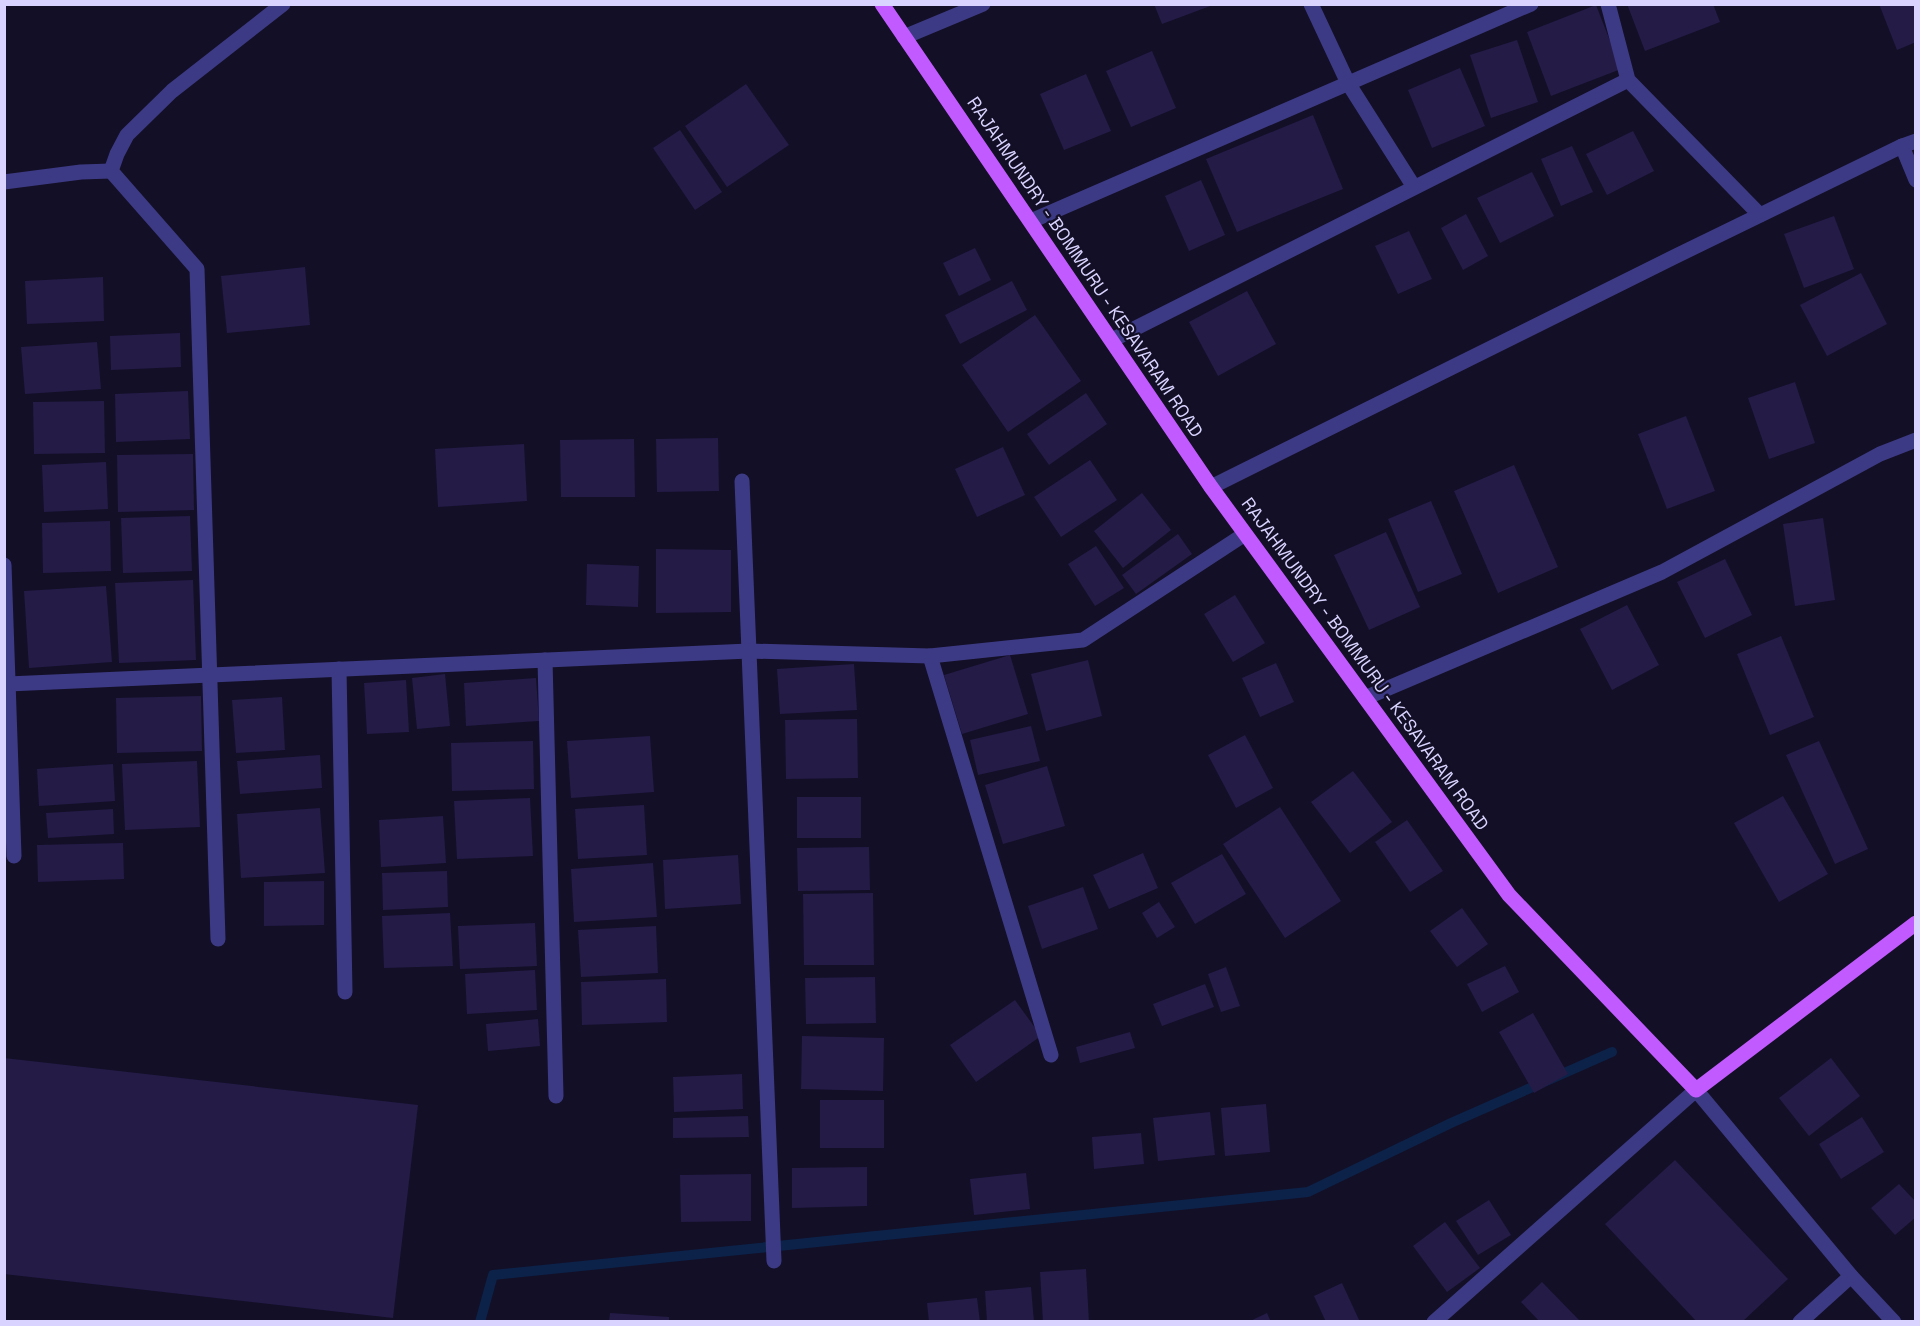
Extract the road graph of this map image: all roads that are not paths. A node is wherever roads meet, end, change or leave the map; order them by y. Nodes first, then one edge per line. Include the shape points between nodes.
1 (283, 4) edge
2 (882, 4) edge
3 (983, 4) edge
4 (1311, 4) edge
5 (1531, 4) edge
6 (1608, 4) edge
7 (904, 37) junction
8 (1628, 80) junction
9 (1348, 83) junction
10 (1909, 143) edge
11 (111, 171) junction
12 (1916, 180) edge
13 (4, 182) edge
14 (1414, 187) junction
15 (1760, 215) junction
16 (1031, 221) junction
17 (1112, 340) junction
18 (1916, 440) edge
19 (742, 481) dead end
20 (1211, 487) junction
21 (1245, 534) junction
22 (4, 566) edge
23 (749, 651) junction
24 (930, 656) junction
25 (545, 660) junction
26 (339, 669) junction
27 (211, 675) junction
28 (8, 684) junction
29 (1365, 698) junction
30 (14, 856) dead end
31 (1916, 923) edge
32 (219, 939) dead end
33 (345, 992) dead end
34 (1051, 1055) dead end
35 (1696, 1090) junction
36 (556, 1096) dead end
37 (774, 1262) dead end
38 (1851, 1276) junction
39 (1434, 1322) edge
40 (1800, 1322) edge
41 (1894, 1322) edge

1 - 11 street via 172,91 127,135
2 - 7 main road, RAJAHMUNDRY - BOMMURU - KESAVARAM ROAD
3 - 7 street
4 - 9 street
5 - 9 street
6 - 8 street
7 - 16 main road, RAJAHMUNDRY - BOMMURU - KESAVARAM ROAD
8 - 14 street
8 - 15 street
9 - 14 street
9 - 16 street
10 - 12 street
10 - 15 street
11 - 13 street
11 - 27 street via 197,269
14 - 17 street
15 - 20 street
16 - 17 main road, RAJAHMUNDRY - BOMMURU - KESAVARAM ROAD
17 - 20 main road, RAJAHMUNDRY - BOMMURU - KESAVARAM ROAD
18 - 29 street via 1880,454 1662,572
19 - 23 street
20 - 21 main road, RAJAHMUNDRY - BOMMURU - KESAVARAM ROAD
21 - 24 street via 1083,640
21 - 29 main road, RAJAHMUNDRY - BOMMURU - KESAVARAM ROAD
22 - 28 street
23 - 24 street
23 - 25 street
23 - 37 street
24 - 34 street
25 - 26 street
25 - 36 street
26 - 27 street
26 - 33 street
27 - 28 street
27 - 32 street
28 - 30 street
29 - 35 main road, RAJAHMUNDRY - BOMMURU - KESAVARAM ROAD via 1509,894
31 - 35 main road
35 - 38 street
35 - 39 street
38 - 40 street
38 - 41 street

